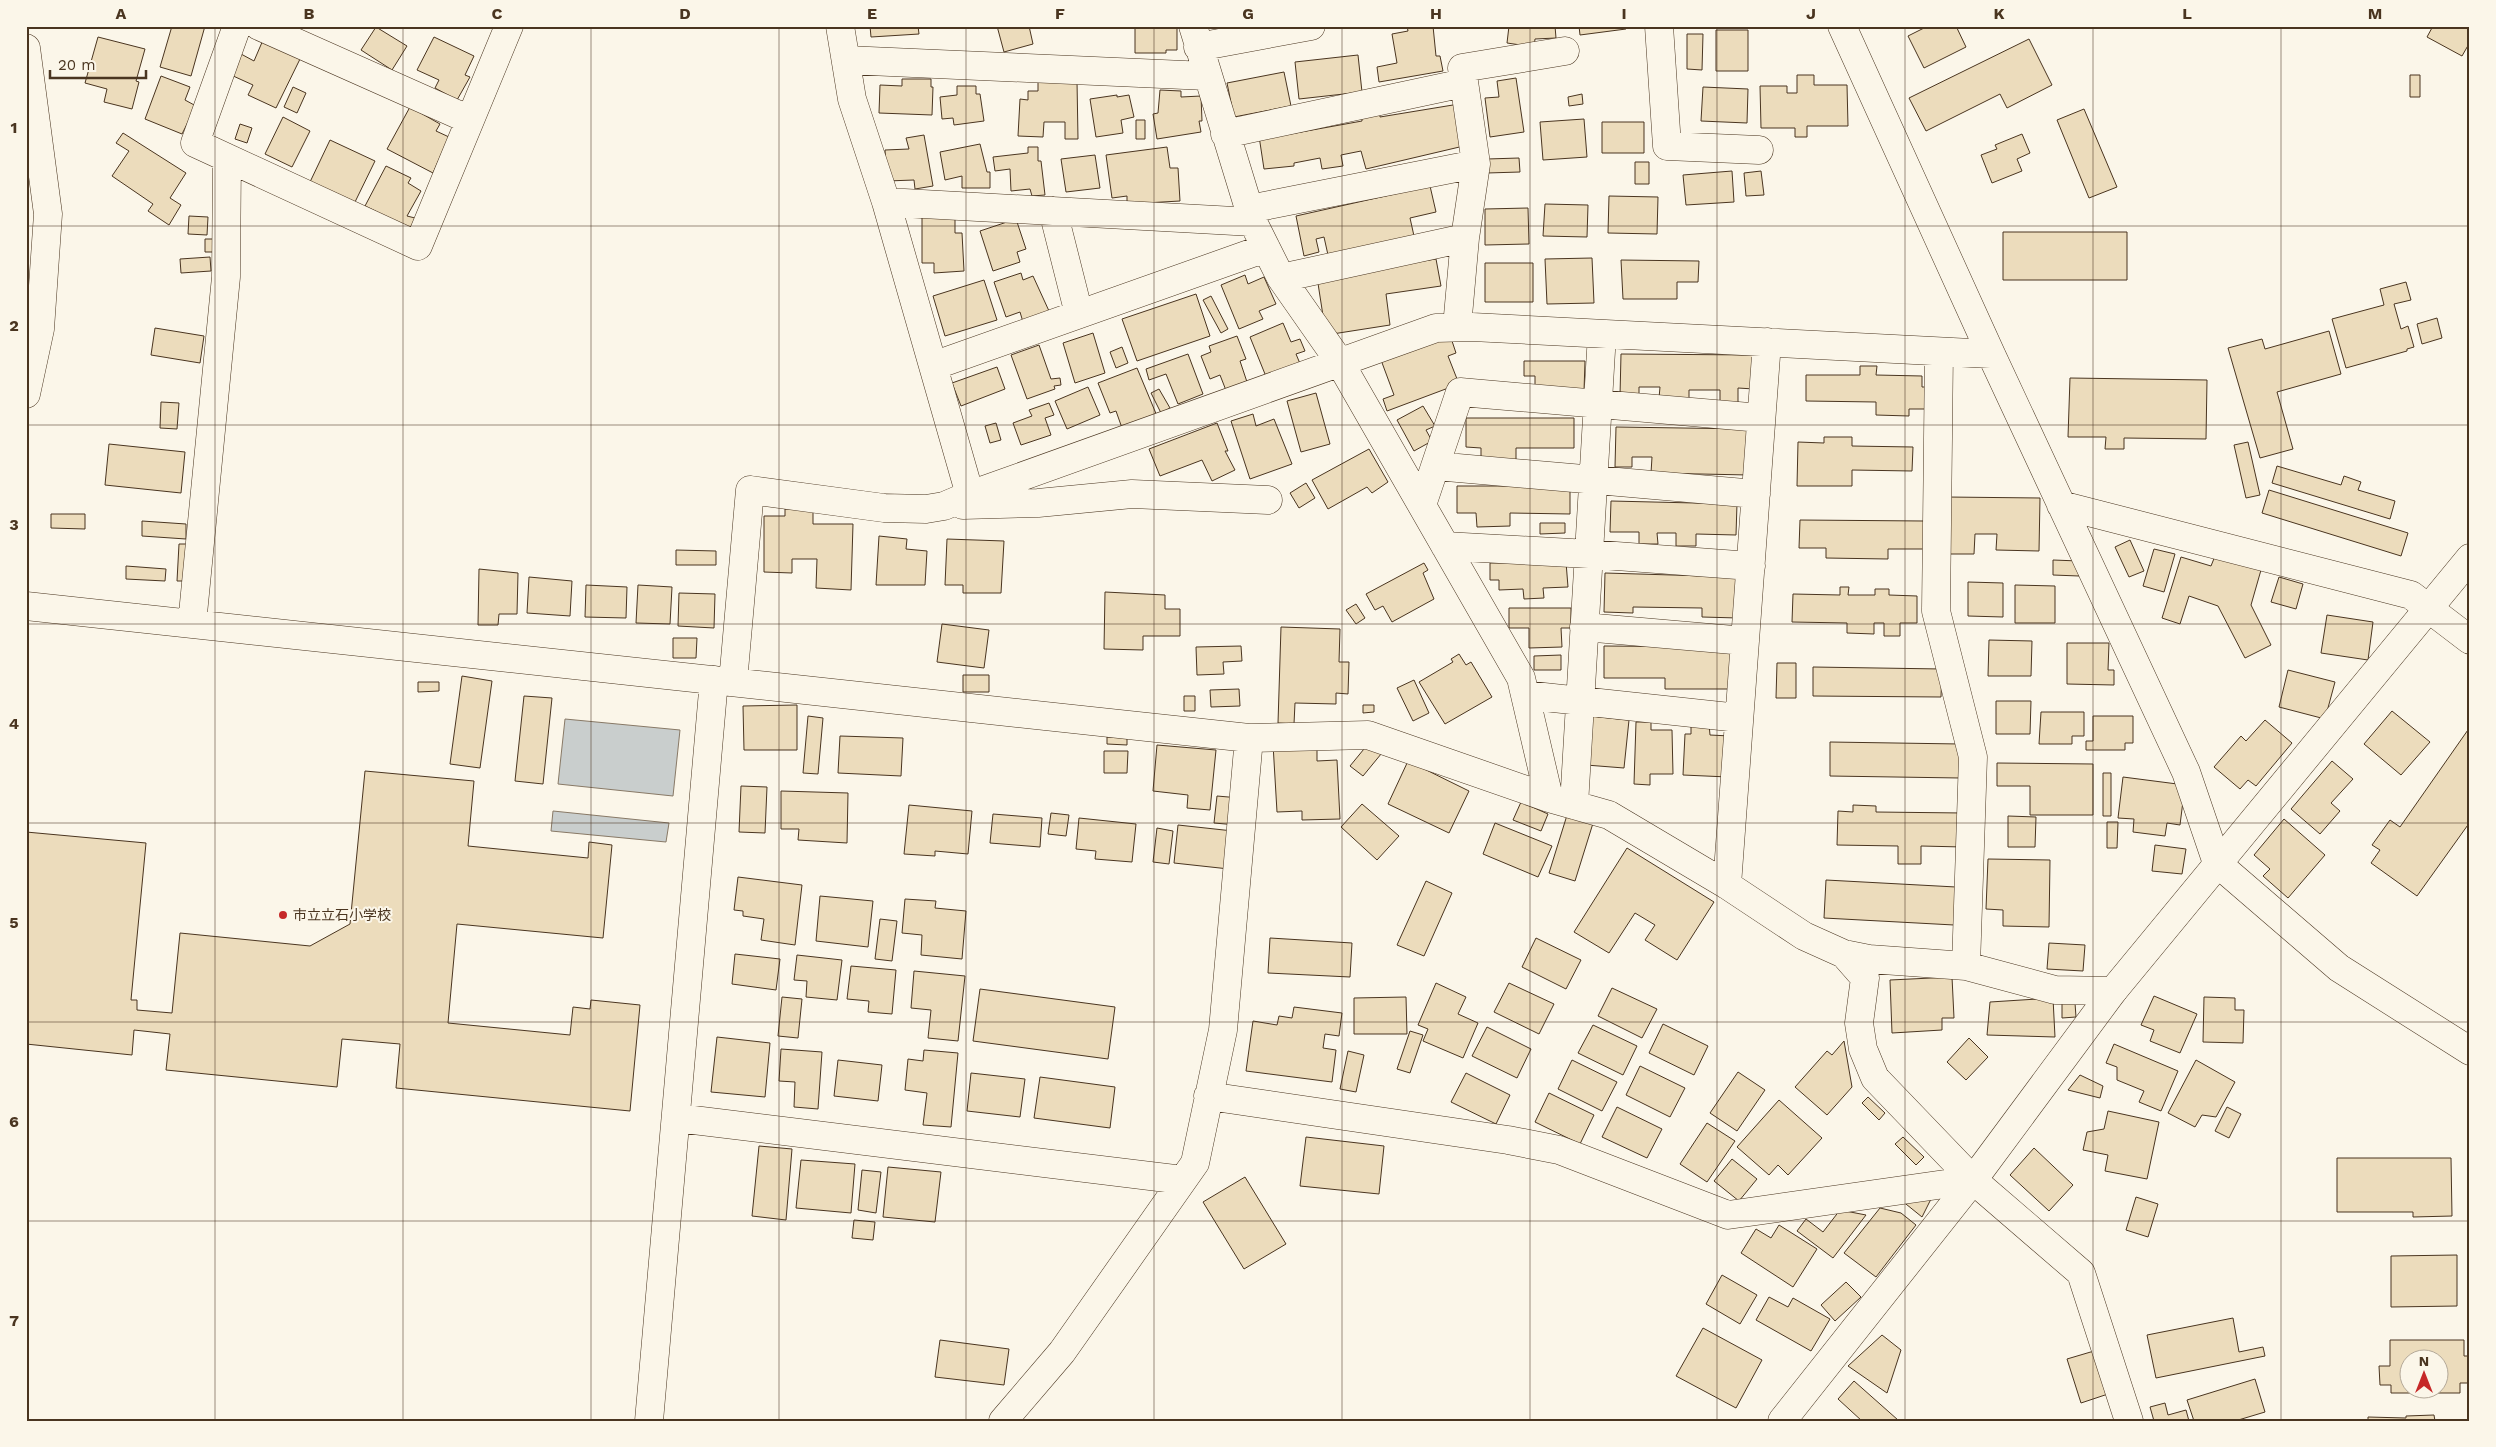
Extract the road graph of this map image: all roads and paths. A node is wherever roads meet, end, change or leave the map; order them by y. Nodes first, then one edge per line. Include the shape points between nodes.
1 (237, 26) edge
2 (259, 26) edge
3 (509, 26) edge
4 (840, 26) edge
5 (1311, 26) edge
6 (1659, 26) edge
7 (1842, 26) edge
8 (1195, 36) edge
9 (26, 48) edge
10 (1565, 51) dead end
11 (846, 60) junction
12 (1207, 76) junction
13 (1464, 83) junction
14 (470, 120) junction
15 (1225, 134) junction
16 (1759, 150) dead end
17 (227, 158) junction
18 (1476, 164) junction
19 (886, 202) junction
20 (1053, 211) junction
21 (1251, 216) junction
22 (1465, 238) junction
23 (1266, 248) junction
24 (1281, 278) junction
25 (1079, 314) junction
26 (1457, 328) junction
27 (1602, 334) junction
28 (1767, 342) junction
29 (1939, 352) junction
30 (1990, 354) junction
31 (1340, 361) junction
32 (933, 366) junction
33 (26, 394) edge
34 (1598, 404) junction
35 (1761, 418) junction
36 (1435, 466) junction
37 (1593, 480) junction
38 (1756, 494) junction
39 (970, 495) junction
40 (1268, 500) dead end
41 (1422, 505) junction
42 (2061, 505) junction
43 (944, 506) junction
44 (1446, 546) junction
45 (1589, 554) junction
46 (2470, 558) edge
47 (1751, 566) junction
48 (26, 606) edge
49 (2429, 610) junction
50 (192, 624) junction
51 (1584, 627) junction
52 (2470, 640) edge
53 (1745, 642) junction
54 (724, 681) junction
55 (1526, 695) junction
56 (1580, 701) junction
57 (1739, 718) junction
58 (1249, 738) junction
59 (1561, 801) junction
60 (2216, 863) junction
61 (1727, 885) junction
62 (1844, 954) junction
63 (1966, 966) junction
64 (2113, 991) junction
65 (2470, 1051) edge
66 (1208, 1096) junction
67 (677, 1118) junction
68 (1183, 1180) junction
69 (1974, 1180) junction
70 (649, 1421) edge
71 (1003, 1421) edge
72 (1782, 1421) edge
73 (2128, 1421) edge

1 - 17 street via 195,143
2 - 14 street
3 - 14 street
4 - 11 street
5 - 8 street
6 - 16 street via 1666,146
7 - 30 street
8 - 12 street
9 - 33 street via 48,214 40,329
10 - 13 street via 1462,68
11 - 12 street
11 - 19 street via 852,99
12 - 15 street
13 - 15 street
13 - 18 street
14 - 17 street via 418,246
15 - 21 street
17 - 50 street via 226,277
18 - 21 street
18 - 22 street
19 - 20 street
19 - 32 street
20 - 21 street
20 - 25 street
21 - 23 street
22 - 24 street
22 - 26 street
23 - 24 street
23 - 25 street
24 - 31 street
25 - 32 street
26 - 27 street
26 - 31 street via 1436,328
27 - 28 street
27 - 34 street
28 - 29 street
28 - 35 street
29 - 30 street
29 - 63 street via 1936,611 1972,757
30 - 42 street
31 - 39 street
31 - 41 street
32 - 39 street
34 - 35 street
34 - 36 street via 1460,392
34 - 37 street
35 - 38 street
36 - 37 street
36 - 41 street
37 - 38 street
37 - 45 street
38 - 47 street
39 - 43 street
40 - 43 street via 1132,494 1038,503
41 - 44 street
42 - 49 street via 2411,595
42 - 60 street via 2186,772
43 - 54 street via 884,508 750,490
44 - 45 street
44 - 55 street via 1521,678
45 - 47 street
45 - 51 street
46 - 49 street
47 - 53 street
48 - 50 street
49 - 52 street
49 - 60 street
50 - 54 street
51 - 53 street
51 - 56 street
53 - 57 street
54 - 58 street
54 - 67 street
55 - 56 street
55 - 59 street
56 - 57 street
56 - 59 street
57 - 61 street
58 - 59 street via 1368,735
58 - 66 street via 1223,1030
59 - 61 street via 1609,815
60 - 64 street
60 - 65 street via 2339,968
61 - 62 street via 1804,936
62 - 63 street via 1869,959
62 - 69 street via 1865,978 1859,1024 1863,1049 1876,1078
63 - 64 street via 2055,990
64 - 69 street
66 - 68 street via 1195,1163
66 - 69 street via 1559,1150 1728,1215
67 - 68 street
67 - 70 street
68 - 71 street via 1062,1352
69 - 72 street
69 - 73 street via 2081,1273

